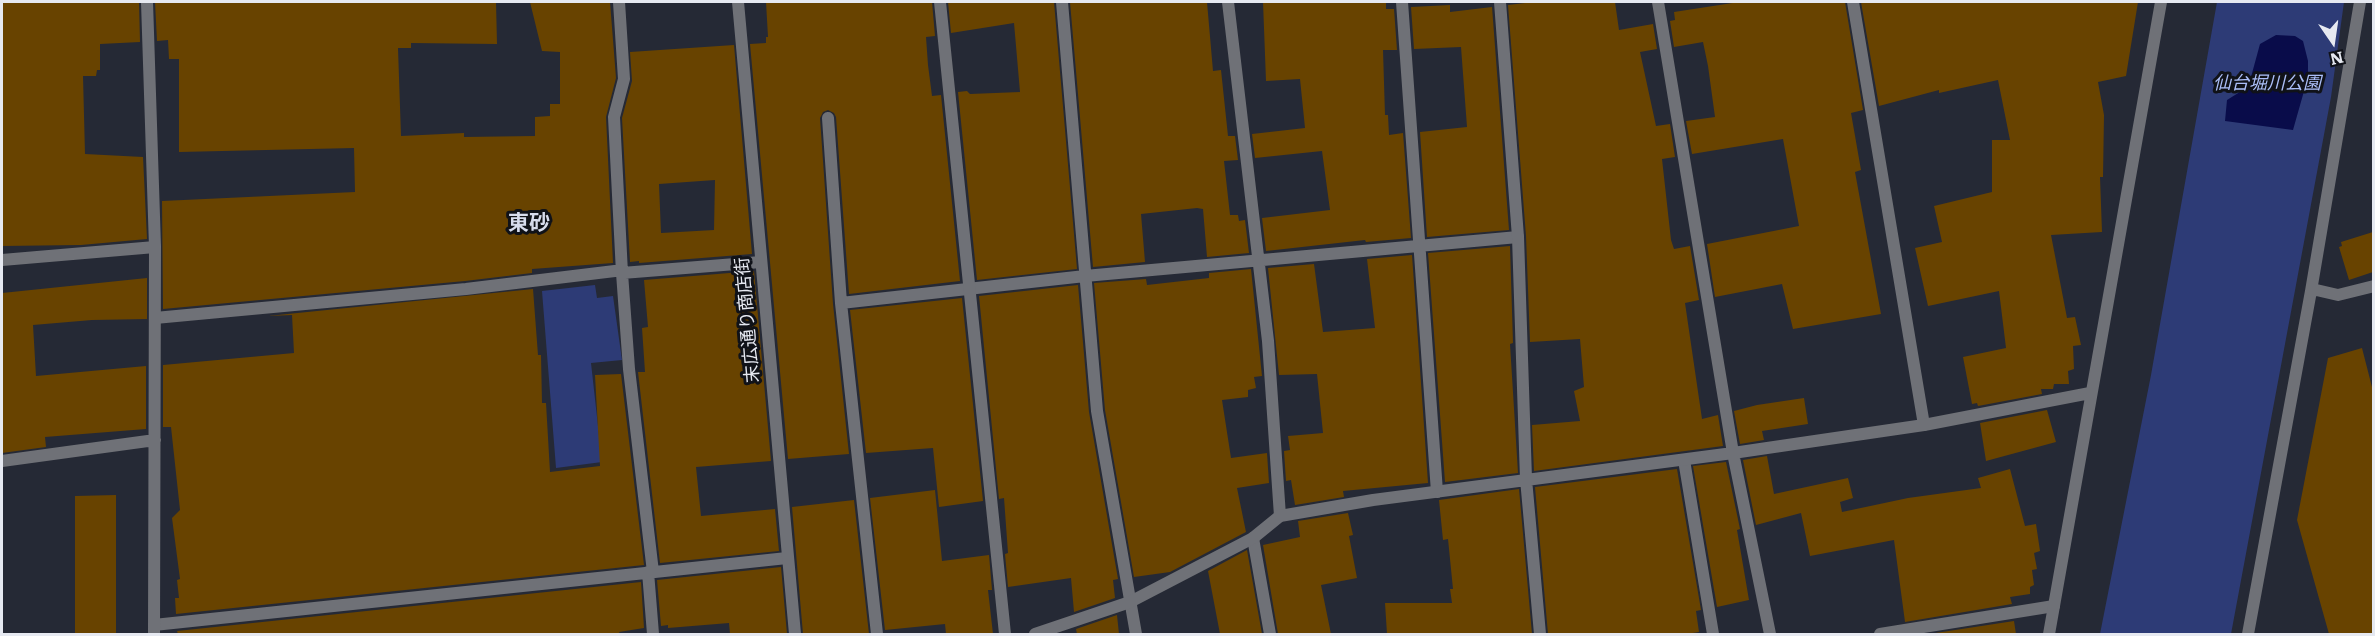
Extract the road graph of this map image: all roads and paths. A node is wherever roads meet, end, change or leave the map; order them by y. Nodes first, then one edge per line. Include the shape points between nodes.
1 (147, 2) edge
2 (619, 2) edge
3 (738, 2) edge
4 (940, 2) edge
5 (1062, 2) edge
6 (1228, 2) edge
7 (1402, 2) edge
8 (1500, 2) edge
9 (1658, 2) edge
10 (1853, 2) edge
11 (2161, 2) edge
12 (2360, 2) edge
13 (828, 118) dead end
14 (1518, 237) junction
15 (155, 247) junction
16 (1420, 247) junction
17 (2, 260) edge
18 (1259, 260) junction
19 (761, 262) junction
20 (623, 272) junction
21 (1085, 276) junction
22 (2373, 286) edge
23 (2312, 289) junction
24 (969, 290) junction
25 (841, 303) junction
26 (155, 318) junction
27 (2090, 393) junction
28 (1924, 424) junction
29 (155, 440) junction
30 (1733, 453) junction
31 (1684, 460) junction
32 (2, 461) edge
33 (1527, 479) junction
34 (1437, 492) junction
35 (1280, 516) junction
36 (1253, 538) junction
37 (787, 558) junction
38 (650, 572) junction
39 (1130, 602) junction
40 (2054, 606) junction
41 (154, 630) edge
42 (653, 634) edge
43 (795, 634) edge
44 (877, 634) edge
45 (1005, 634) edge
46 (1035, 634) edge
47 (1136, 634) edge
48 (1270, 634) edge
49 (1540, 634) edge
50 (1713, 634) edge
51 (1770, 634) edge
52 (1880, 634) edge
53 (2049, 634) edge
54 (2248, 634) edge

1 - 15 street
2 - 20 street via 624,79 614,117
3 - 19 street, 末広通り商店街
4 - 24 street
5 - 21 street
6 - 18 street
7 - 16 street
8 - 14 street
9 - 30 street
10 - 28 street
11 - 27 street
12 - 23 street
13 - 25 street
14 - 16 street
14 - 33 street
15 - 17 street
15 - 26 street
16 - 18 street
16 - 34 street
18 - 21 street
18 - 35 street
19 - 20 street
19 - 37 street, 末広通り商店街
20 - 26 street
20 - 38 street
21 - 24 street
21 - 39 street via 1097,411
22 - 23 street via 2338,295
23 - 54 street
24 - 25 street
24 - 45 street
25 - 44 street
26 - 29 street
27 - 28 street
27 - 40 street
28 - 30 street
29 - 32 street
29 - 41 street
30 - 31 street
30 - 51 street
31 - 33 street
31 - 50 street
33 - 34 street
33 - 49 street
34 - 35 street
35 - 36 street
36 - 39 street
36 - 48 street
37 - 38 street
37 - 43 street, 末広通り商店街
38 - 41 street
38 - 42 street
39 - 46 street
39 - 47 street
40 - 52 street
40 - 53 street

